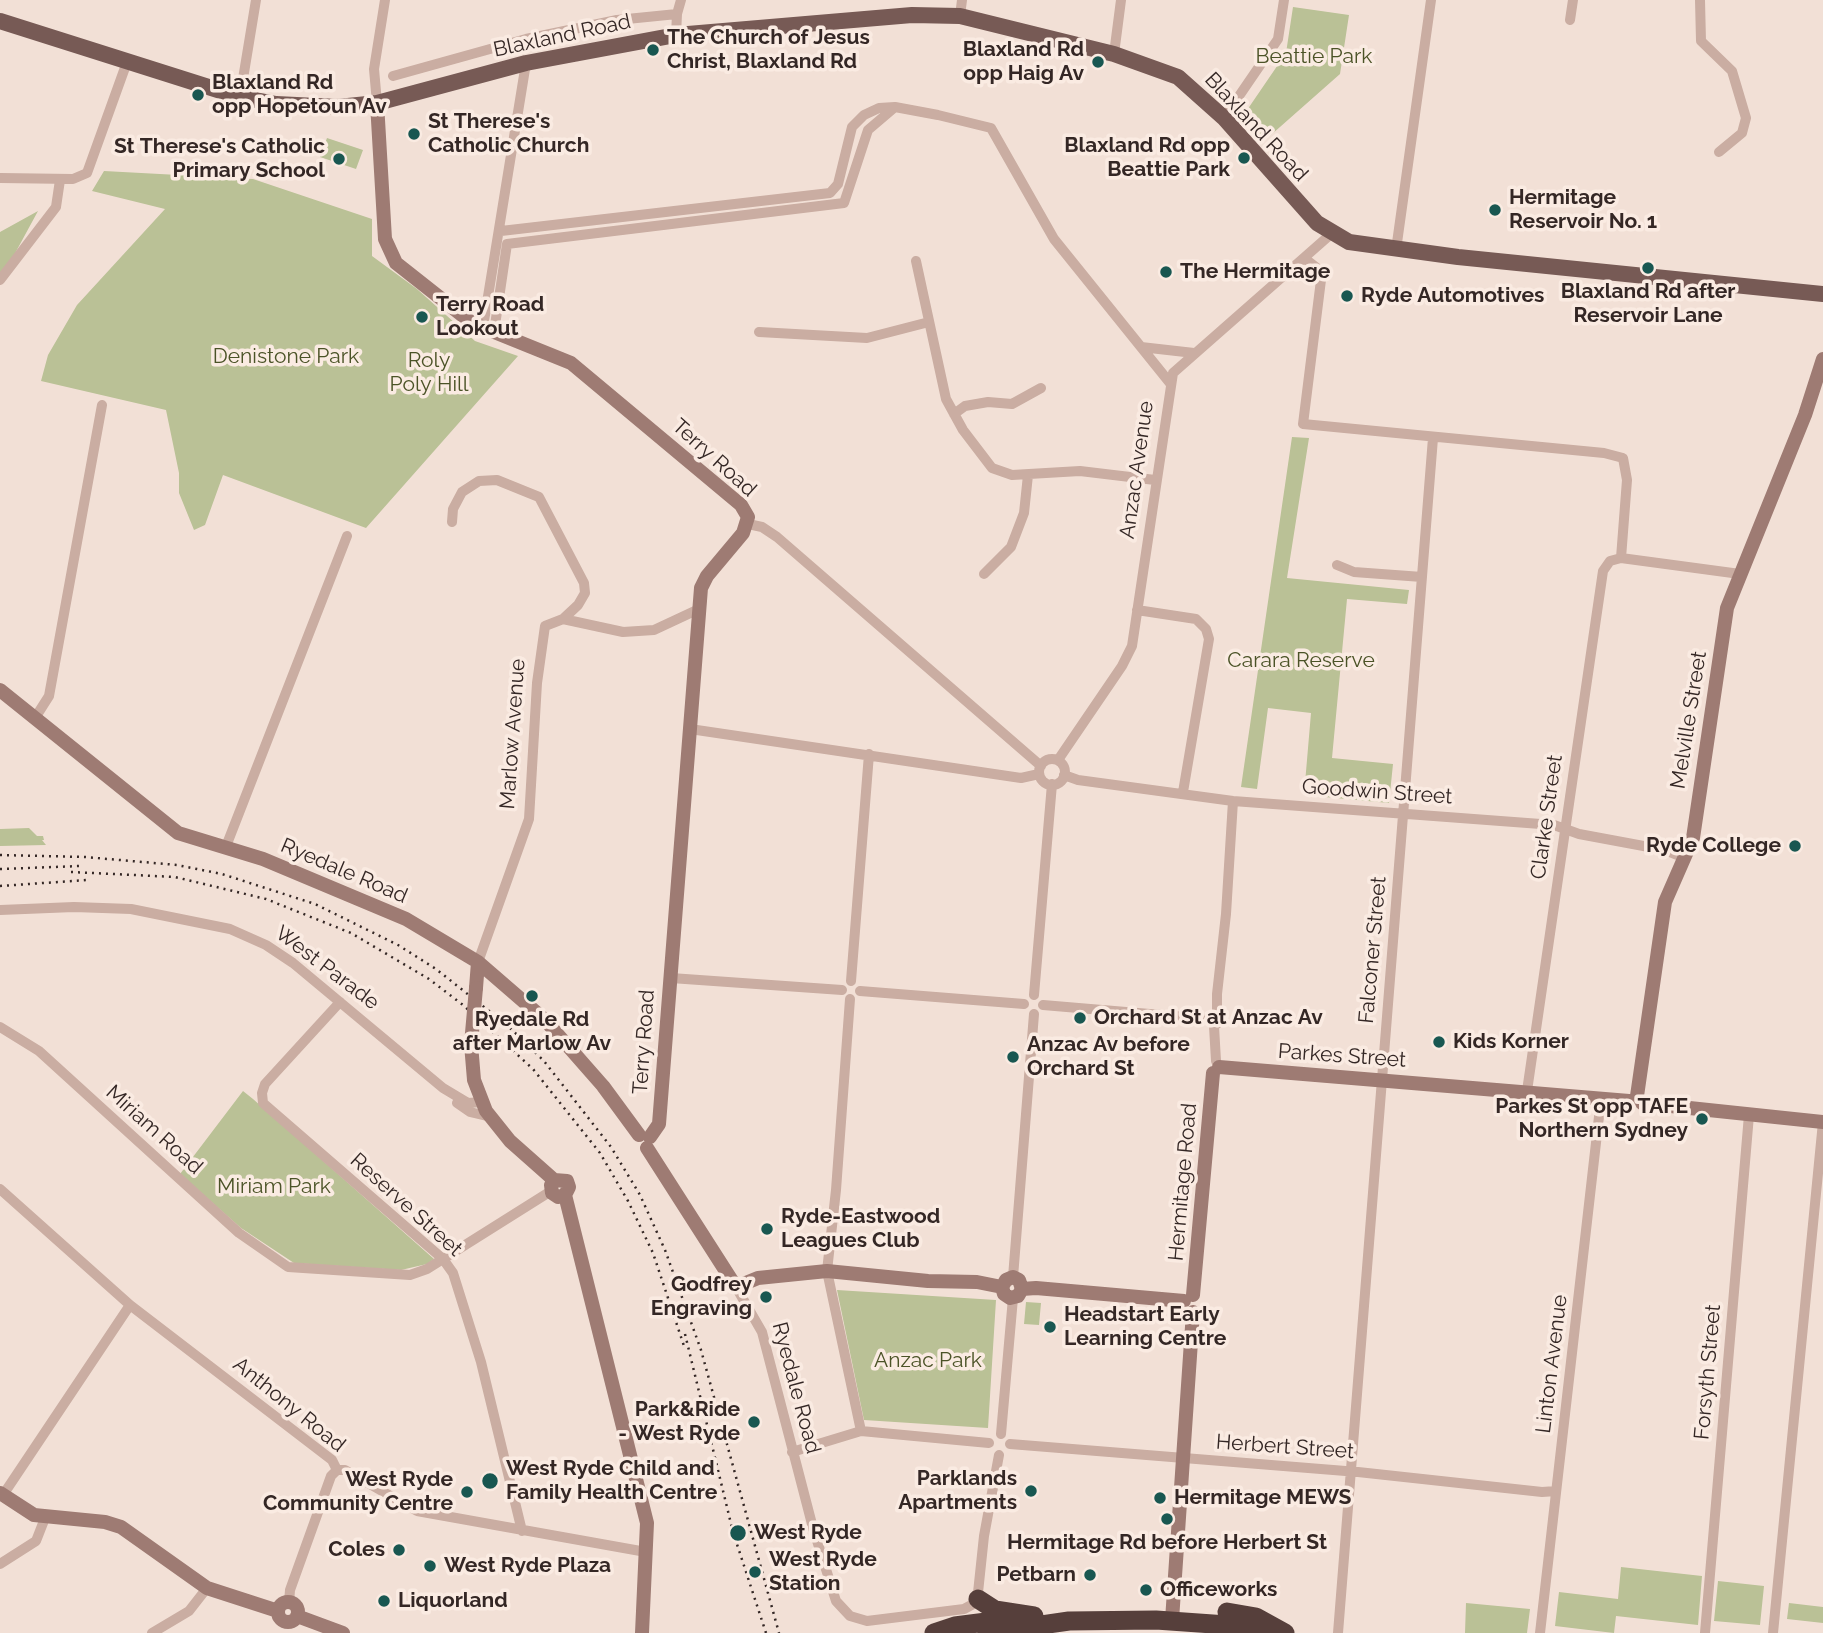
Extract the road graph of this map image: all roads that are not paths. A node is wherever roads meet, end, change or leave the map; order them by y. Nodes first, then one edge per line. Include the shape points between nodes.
1 (256, 0) edge
2 (385, 0) edge
3 (681, 0) edge
4 (1121, 0) edge
5 (1284, 0) edge
6 (1431, 0) edge
7 (1573, 0) edge
8 (1700, 0) edge
9 (961, 8) edge
10 (677, 14) junction
11 (1570, 20) dead end
12 (0, 21) edge
13 (676, 35) junction
14 (1114, 54) junction
15 (127, 62) junction
16 (526, 63) junction
17 (393, 76) dead end
18 (240, 97) junction
19 (377, 103) junction
20 (895, 107) junction
21 (1224, 118) junction
22 (1719, 152) dead end
23 (0, 178) edge
24 (60, 180) junction
25 (501, 230) junction
26 (1331, 234) junction
27 (1396, 250) junction
28 (1304, 258) junction
29 (916, 261) dead end
30 (0, 280) edge
31 (1823, 294) edge
32 (929, 322) junction
33 (488, 329) junction
34 (759, 332) dead end
35 (1141, 347) junction
36 (1194, 352) junction
37 (1823, 359) edge
38 (1170, 383) junction
39 (1041, 388) dead end
40 (103, 405) dead end
41 (954, 414) junction
42 (1433, 438) junction
43 (1028, 475) junction
44 (1155, 480) junction
45 (452, 522) dead end
46 (748, 524) junction
47 (347, 536) dead end
48 (1621, 558) junction
49 (1337, 565) dead end
50 (984, 574) dead end
51 (1740, 574) junction
52 (1422, 578) junction
53 (699, 609) junction
54 (1137, 610) junction
55 (563, 619) junction
56 (0, 690) edge
57 (34, 718) junction
58 (690, 729) junction
59 (1025, 753) junction
60 (869, 754) junction
61 (1058, 760) junction
62 (1040, 770) junction
63 (1002, 774) junction
64 (1064, 775) junction
65 (1052, 784) junction
66 (1183, 792) junction
67 (1233, 801) junction
68 (1404, 813) junction
69 (1565, 829) junction
70 (225, 849) junction
71 (1685, 859) junction
72 (0, 910) edge
73 (478, 962) junction
74 (671, 978) junction
75 (500, 979) junction
76 (851, 981) junction
77 (476, 988) junction
78 (842, 990) junction
79 (860, 991) junction
80 (1034, 995) junction
81 (850, 999) junction
82 (340, 1002) junction
83 (1024, 1004) junction
84 (1043, 1005) junction
85 (1034, 1014) junction
86 (1214, 1020) junction
87 (0, 1027) edge
88 (1216, 1067) junction
89 (1382, 1080) junction
90 (443, 1088) junction
91 (1527, 1091) junction
92 (1601, 1099) junction
93 (1636, 1100) junction
94 (487, 1110) junction
95 (1749, 1115) junction
96 (1823, 1122) edge
97 (646, 1140) junction
98 (0, 1189) edge
99 (557, 1189) junction
100 (443, 1259) junction
101 (827, 1271) junction
102 (736, 1287) junction
103 (1013, 1288) junction
104 (1190, 1303) junction
105 (130, 1305) junction
106 (861, 1431) junction
107 (1001, 1434) junction
108 (989, 1443) junction
109 (1010, 1444) junction
110 (792, 1451) junction
111 (999, 1455) junction
112 (1183, 1458) junction
113 (337, 1470) junction
114 (1352, 1471) junction
115 (1556, 1491) junction
116 (1, 1494) edge
117 (45, 1518) junction
118 (522, 1531) junction
119 (646, 1552) junction
120 (0, 1564) edge
121 (207, 1588) junction
122 (978, 1599) junction
123 (284, 1607) junction
124 (1034, 1616) junction
125 (1069, 1621) junction
126 (1171, 1626) edge
127 (152, 1633) edge
128 (343, 1633) edge
129 (642, 1633) edge
130 (934, 1633) edge
131 (987, 1633) edge
132 (1260, 1633) edge
133 (1285, 1633) edge
134 (1338, 1633) edge
135 (1540, 1633) edge
136 (1705, 1633) edge
137 (1773, 1633) edge

1 - 18 street
2 - 19 street via 374,69
3 - 10 street
4 - 14 street
5 - 21 street via 1278,39
6 - 27 street
7 - 11 street
8 - 22 street via 1701,41 1732,71 1746,118 1742,133
9 - 13 main road, Blaxland Road
9 - 14 main road, Blaxland Road
10 - 13 street
10 - 17 street, Blaxland Road via 617,20 526,39
12 - 15 main road, Blaxland Road
13 - 16 main road, Blaxland Road
14 - 21 main road, Blaxland Road via 1178,77
15 - 18 main road, Blaxland Road
15 - 24 street via 92,167 81,177
16 - 19 main road, Blaxland Road
16 - 25 street
18 - 19 main road, Blaxland Road via 312,107
19 - 33 street, Terry Road via 388,250 396,263 456,313
20 - 25 street via 872,111 852,127 838,184 830,193
20 - 33 street via 869,130 844,203 507,244
20 - 35 street via 991,128 1055,239
21 - 26 main road, Blaxland Road
23 - 24 street
24 - 30 street via 56,208
25 - 33 street
26 - 27 main road, Blaxland Road via 1360,246
26 - 28 street, Anzac Avenue
27 - 31 main road, Blaxland Road
28 - 36 street, Anzac Avenue
28 - 42 street via 1322,272 1303,424
29 - 32 street
32 - 34 street via 867,338
32 - 41 street via 946,399
33 - 46 street, Terry Road via 571,363 741,505
35 - 36 street
35 - 38 street
36 - 38 street, Anzac Avenue via 1177,366
37 - 51 street, Melville Street
38 - 44 street, Anzac Avenue
39 - 41 street via 1012,404 988,402 965,406
40 - 57 street via 49,696
41 - 43 street via 992,468
42 - 48 street via 1623,458 1627,481
42 - 52 street, Falconer Street
43 - 44 street via 1080,471
43 - 50 street via 1024,513 1011,547
44 - 54 street, Anzac Avenue
45 - 55 street, Marlow Avenue via 462,492 479,481 497,480 539,497 584,583 578,606
46 - 53 street, Terry Road via 707,576
46 - 59 street via 778,537
47 - 70 street
48 - 51 street
48 - 69 street, Clarke Street via 1610,561 1602,571
49 - 52 street via 1354,572
51 - 71 street, Melville Street via 1727,608 1693,838
52 - 68 street, Falconer Street
53 - 55 street via 654,630 623,632
53 - 58 street, Terry Road
54 - 61 street, Anzac Avenue via 1129,656
54 - 66 street via 1196,620 1209,639
55 - 73 street, Marlow Avenue via 545,626 529,819
56 - 57 street, Ryedale Road
57 - 70 street, Ryedale Road via 164,824 196,841
58 - 60 street
58 - 74 street, Terry Road
59 - 62 street
59 - 63 street via 1029,763 1024,772
60 - 63 street
60 - 76 street
61 - 62 street via 1048,760
61 - 64 street
62 - 63 street via 1021,778
62 - 65 street via 1044,781
64 - 65 street
64 - 66 street, Goodwin Street
65 - 80 street
66 - 67 street, Goodwin Street
67 - 68 street, Goodwin Street
67 - 86 street, Hermitage Road
68 - 69 street, Goodwin Street
68 - 89 street, Falconer Street
69 - 71 street, Goodwin Street via 1665,850
69 - 91 street, Clarke Street
70 - 73 street, Ryedale Road via 263,859 406,919
71 - 93 street, Melville Street via 1665,902
72 - 82 street, West Parade via 131,909 230,929 266,945
73 - 75 street, Ryedale Road
73 - 77 street, Marlow Avenue
74 - 78 street
74 - 97 street, Terry Road via 659,1124
75 - 77 street
75 - 97 street, Ryedale Road via 566,1044
76 - 78 street
76 - 79 street
77 - 94 street, Marlow Avenue, bridge via 472,1072
78 - 81 street
79 - 81 street
79 - 83 street
80 - 83 street
80 - 84 street
81 - 101 street
82 - 90 street, West Parade
82 - 100 street, Reserve Street via 265,1084 263,1103
83 - 85 street
84 - 85 street
84 - 86 street
85 - 103 street
86 - 88 street, Hermitage Road
87 - 100 street, Miriam Road via 39,1051 239,1233 288,1267 410,1275
88 - 89 street, Parkes Street
88 - 104 street, Hermitage Road
89 - 91 street, Parkes Street
89 - 114 street, Falconer Street
90 - 94 street, West Parade
90 - 94 street, West Parade via 462,1108
91 - 92 street, Parkes Street
92 - 93 street, Parkes Street
92 - 115 street, Linton Avenue
93 - 95 street, Parkes Street
94 - 99 street, West Parade
95 - 96 street, Parkes Street
95 - 136 street, Forsyth Street
96 - 137 street
97 - 102 street, Ryedale Road
98 - 105 street, Anthony Road
99 - 100 street, Miriam Road
99 - 119 street via 647,1523
100 - 118 street, Reserve Street via 455,1276 481,1362
101 - 102 street via 758,1278
101 - 103 street
101 - 106 street
102 - 110 street, Ryedale Road via 762,1332
103 - 104 street
103 - 107 street
104 - 112 street, Hermitage Road
105 - 113 street, Anthony Road via 332,1460
105 - 116 street
106 - 108 street
106 - 110 street
107 - 108 street
107 - 109 street
108 - 111 street
109 - 111 street via 1006,1453
109 - 112 street, Herbert Street
110 - 122 street, Ryedale Road via 836,1601 850,1616 867,1621 964,1609
111 - 122 street
112 - 114 street, Herbert Street
112 - 126 street, Hermitage Road
113 - 118 street, Anthony Road via 417,1511
113 - 123 street
114 - 115 street, Herbert Street
114 - 134 street, Falconer Street
115 - 135 street, Linton Avenue
116 - 117 street
117 - 120 street via 36,1541
117 - 121 street via 121,1527
118 - 119 street, Anthony Road
119 - 129 street
121 - 123 street
121 - 127 street via 189,1611
122 - 124 highway via 995,1610
123 - 128 street via 296,1607 297,1616
124 - 125 highway
124 - 130 highway
125 - 126 highway
125 - 131 highway
126 - 132 highway via 1241,1626
126 - 133 highway via 1185,1613 1230,1612 1256,1617

